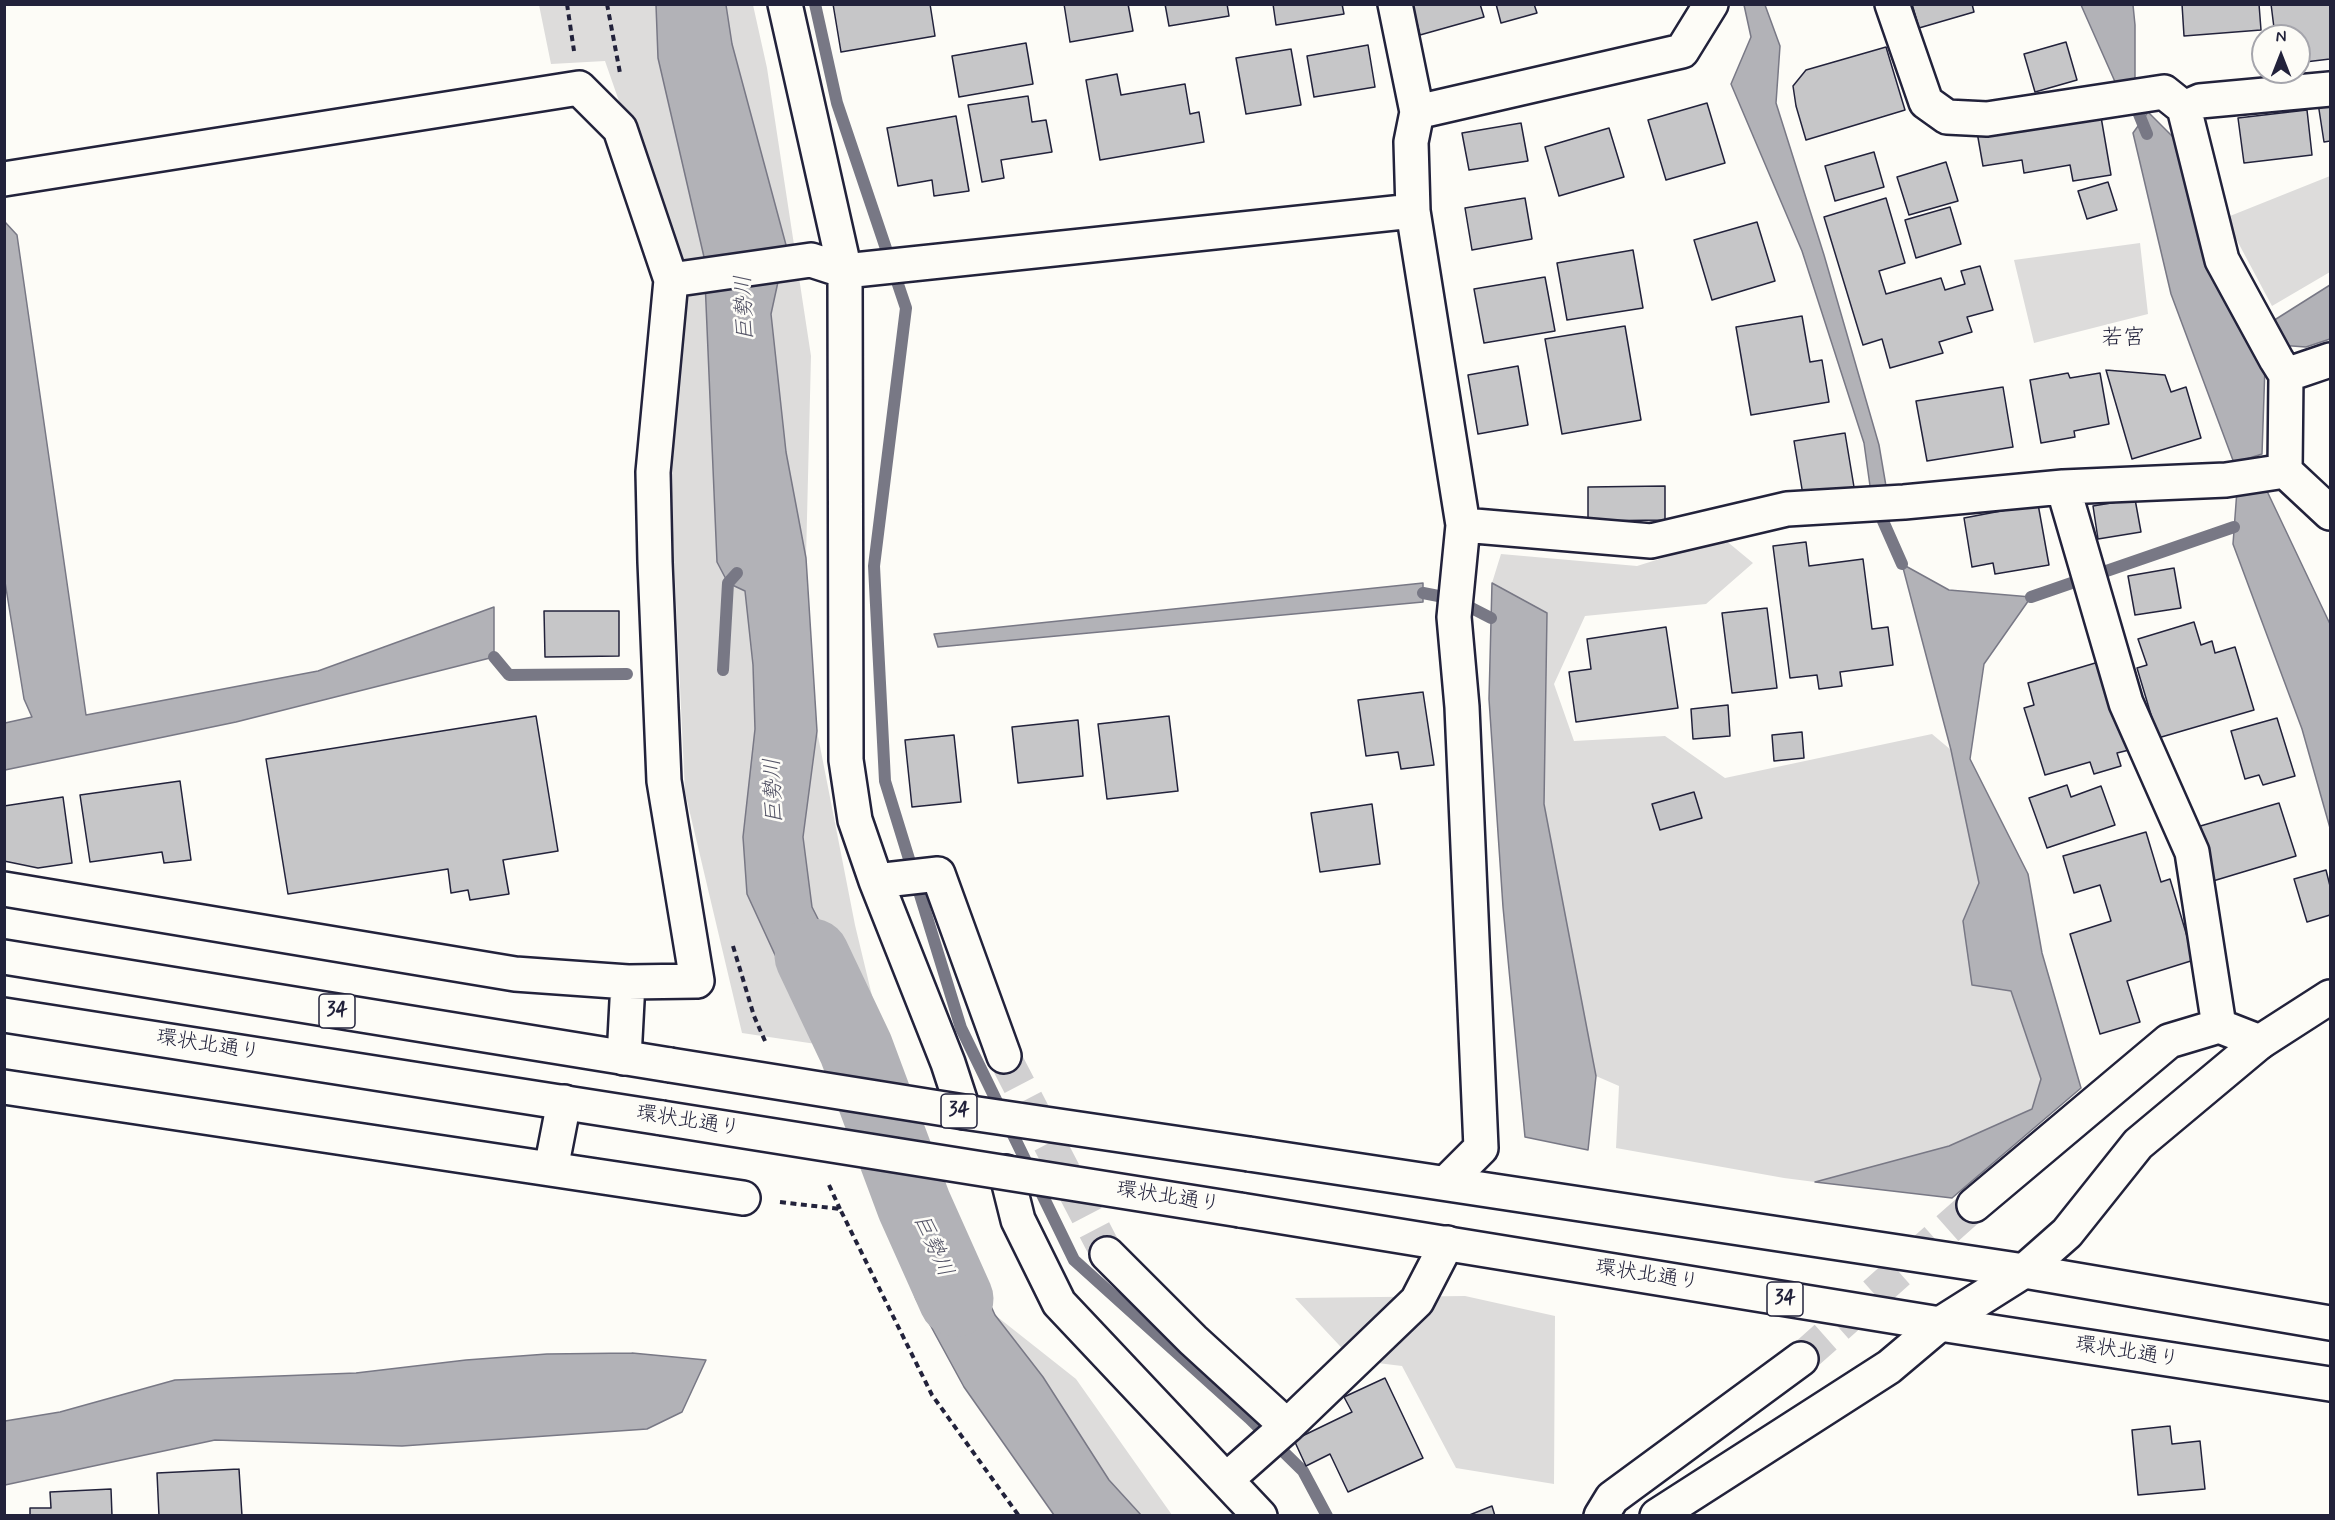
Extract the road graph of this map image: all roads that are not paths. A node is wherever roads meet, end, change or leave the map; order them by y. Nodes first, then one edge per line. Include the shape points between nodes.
1 (785, 4) edge
2 (1395, 4) edge
3 (1711, 4) edge
4 (1892, 4) edge
5 (2331, 89) edge
6 (2174, 100) junction
7 (1417, 112) junction
8 (4, 179) edge
9 (1413, 211) junction
10 (857, 269) junction
11 (671, 280) junction
12 (2331, 360) edge
13 (2281, 367) junction
14 (2285, 471) junction
15 (2063, 487) junction
16 (2331, 513) edge
17 (1463, 525) junction
18 (876, 881) junction
19 (4, 889) edge
20 (4, 957) edge
21 (628, 982) junction
22 (2331, 997) edge
23 (4, 1015) edge
24 (2219, 1026) junction
25 (2260, 1042) junction
26 (1004, 1056) tunnel mouth
27 (624, 1058) junction
28 (4, 1087) edge
29 (564, 1102) junction
30 (964, 1112) junction
31 (551, 1169) junction
32 (1006, 1172) junction
33 (1447, 1182) junction
34 (742, 1198) road end
35 (1974, 1205) tunnel mouth
36 (1447, 1243) junction
37 (1107, 1254) tunnel mouth
38 (2024, 1271) junction
39 (2331, 1323) edge
40 (1940, 1324) junction
41 (1801, 1359) tunnel mouth
42 (2331, 1384) edge
43 (1287, 1426) junction
44 (1237, 1470) junction
45 (1260, 1515) edge
46 (1601, 1515) edge
47 (1657, 1515) edge

1 - 10 main road
2 - 7 main road
3 - 7 main road via 1682,51
4 - 6 main road via 1926,102 1947,117 1987,119 2112,100
5 - 6 main road
6 - 13 main road via 2222,260
7 - 9 main road via 1411,142
8 - 11 main road via 579,88 620,129
9 - 10 main road
9 - 17 main road
10 - 11 main road via 811,260
10 - 18 main road via 846,760 855,820
11 - 21 main road via 653,472 655,562 664,781 697,981
12 - 13 main road
13 - 14 main road
14 - 15 main road via 2226,480
14 - 16 main road
15 - 17 main road via 1788,509 1651,541
15 - 24 main road via 2126,703 2192,852
17 - 33 main road via 1454,617 1462,707 1481,1148
18 - 26 main road via 938,874
18 - 30 main road
19 - 21 main road via 514,974
20 - 27 main road, 34
21 - 27 main road
22 - 25 main road
23 - 29 main road, 環状北通り / 34
24 - 25 main road
24 - 35 main road via 2169,1041
25 - 38 main road via 2138,1144 2067,1233
27 - 30 main road, 34, bridge
28 - 31 main road
29 - 31 main road
29 - 32 main road, 環状北通り / 34, bridge
30 - 33 main road, 34, bridge
31 - 34 main road
32 - 36 main road, 環状北通り / 34, bridge
32 - 44 main road via 1018,1220 1059,1303
33 - 38 main road, 34
36 - 40 main road, 環状北通り / 34
36 - 43 main road via 1417,1301
37 - 43 main road
38 - 39 main road, 34
38 - 40 main road
40 - 42 main road, 環状北通り / 34
40 - 47 main road via 1888,1367
41 - 46 main road via 1612,1498
43 - 44 main road
44 - 45 main road

